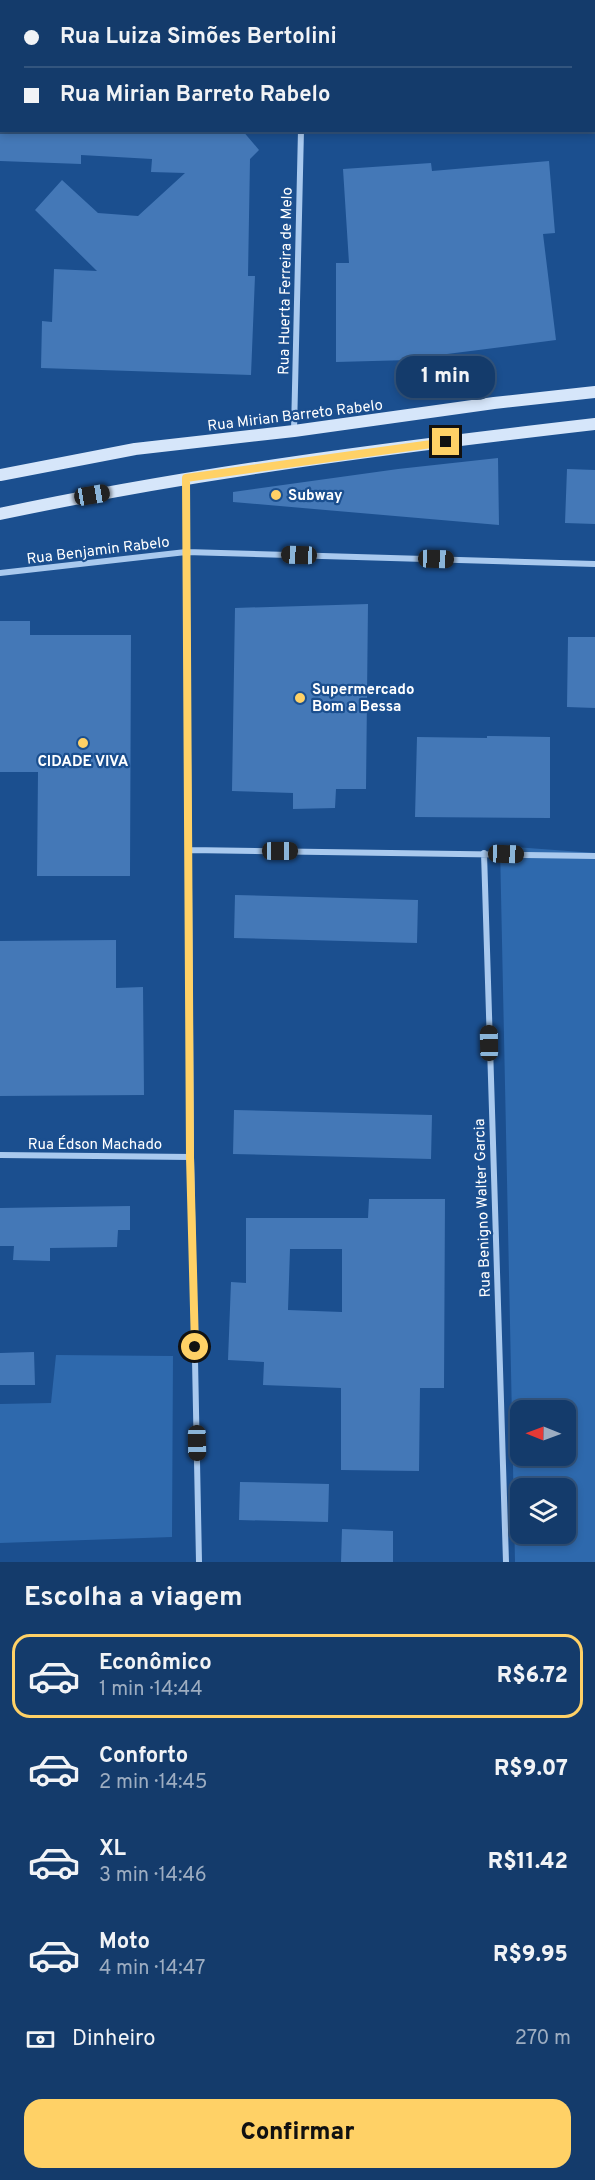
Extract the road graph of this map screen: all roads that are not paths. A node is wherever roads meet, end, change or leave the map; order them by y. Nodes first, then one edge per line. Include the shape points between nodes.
1 (301, 132) edge
2 (595, 392) edge
3 (595, 424) edge
4 (294, 431) junction
5 (0, 475) edge
6 (186, 478) junction
7 (0, 514) edge
8 (186, 552) junction
9 (595, 564) edge
10 (0, 573) edge
11 (189, 850) junction
12 (484, 853) junction
13 (595, 856) edge
14 (0, 1155) edge
15 (190, 1157) junction
16 (199, 1562) edge
17 (506, 1562) edge

1 - 4 street, Rua Huerta Ferreira de Melo
2 - 4 main road, Rua Mirian Barreto Rabelo
3 - 6 main road
4 - 5 main road, Rua Mirian Barreto Rabelo via 135,449
6 - 7 main road
6 - 8 street
8 - 9 street, Rua Benjamin Rabelo
8 - 10 street, Rua Benjamin Rabelo
8 - 11 street
11 - 12 street
11 - 15 street
12 - 13 street
12 - 17 street, Rua Benigno Walter Garcia
14 - 15 street, Rua Édson Machado
15 - 16 street

